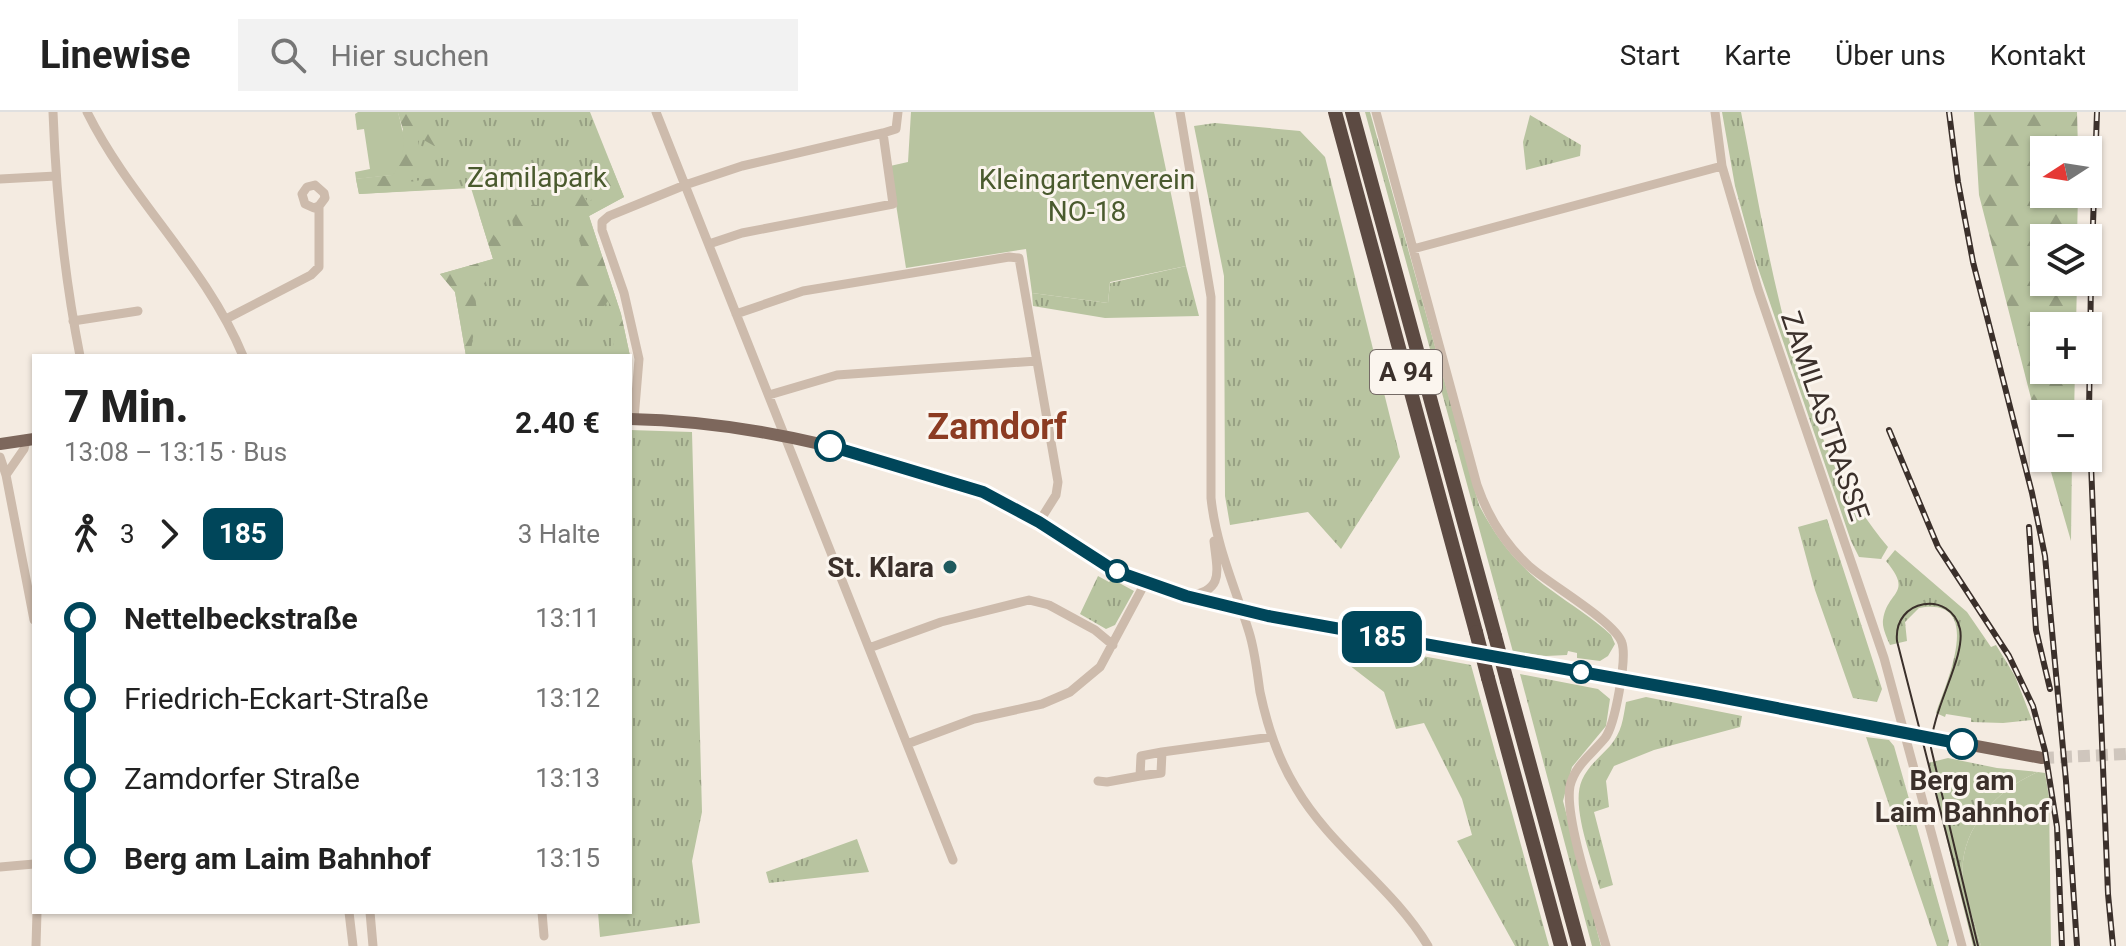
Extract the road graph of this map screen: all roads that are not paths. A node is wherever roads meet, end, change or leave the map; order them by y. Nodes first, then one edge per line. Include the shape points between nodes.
1 (53, 112) edge
2 (87, 112) edge
3 (656, 112) edge
4 (898, 112) edge
5 (1180, 112) edge
6 (1335, 112) edge
7 (1352, 112) edge
8 (1376, 112) edge
9 (1715, 112) edge
10 (883, 133) junction
11 (1722, 166) junction
12 (56, 176) junction
13 (0, 179) edge
14 (685, 185) junction
15 (319, 206) dead end
16 (709, 244) junction
17 (1413, 249) junction
18 (138, 311) dead end
19 (736, 314) junction
20 (226, 319) junction
21 (73, 321) junction
22 (80, 354) edge
23 (242, 354) edge
24 (1037, 361) junction
25 (769, 395) junction
26 (632, 419) edge
27 (784, 434) junction
28 (30, 440) edge
29 (0, 444) edge
30 (0, 457) edge
31 (6, 475) junction
32 (1039, 522) junction
33 (1214, 522) junction
34 (1145, 583) junction
35 (32, 595) edge
36 (1186, 596) junction
37 (1240, 610) junction
38 (1113, 645) junction
39 (869, 648) junction
40 (1619, 679) junction
41 (1904, 733) junction
42 (1272, 737) junction
43 (907, 744) junction
44 (1162, 752) junction
45 (2042, 758) tunnel mouth
46 (1140, 776) junction
47 (1098, 781) dead end
48 (953, 860) dead end
49 (32, 864) edge
50 (0, 867) edge
51 (37, 914) edge
52 (349, 914) edge
53 (370, 914) edge
54 (542, 914) edge
55 (544, 936) dead end
56 (36, 946) edge
57 (353, 946) edge
58 (373, 946) edge
59 (1428, 946) edge
60 (1561, 946) edge
61 (1579, 946) edge
62 (1606, 946) edge
63 (1962, 946) edge

1 - 12 street
2 - 20 street
3 - 14 street
4 - 10 street via 896,129
5 - 33 street via 1211,297
6 - 60 highway, A 94, bridge
7 - 61 highway, A 94, bridge
8 - 17 street
9 - 11 street, ZAMILASTRASSE
10 - 14 street
10 - 16 street via 893,204
11 - 17 street
11 - 41 street, ZAMILASTRASSE via 1758,289 1859,579
12 - 13 street
12 - 21 street
14 - 16 street
14 - 26 street via 602,222 639,359
15 - 20 street via 319,267
16 - 19 street
17 - 40 street via 1487,509 1504,539 1532,568 1615,630 1623,646
18 - 21 street
19 - 24 street via 803,291 1019,258
19 - 25 street
20 - 23 street
21 - 22 street
24 - 25 street via 837,375
24 - 32 street via 1058,482
25 - 27 street
26 - 27 main road
27 - 32 main road via 943,478
27 - 39 street
28 - 29 main road
28 - 31 street
30 - 31 street
31 - 35 street
32 - 34 main road via 1095,560
33 - 36 street via 1215,585
33 - 37 street
34 - 36 main road
34 - 38 street
36 - 37 main road
37 - 40 main road
37 - 42 street
38 - 39 street via 1049,605 1029,600 941,622
38 - 43 street via 1100,667 1060,697 974,719
39 - 43 street
40 - 41 main road
40 - 62 street via 1609,731 1575,771 1569,791 1570,815
41 - 45 main road
41 - 63 street, ZAMILASTRASSE
42 - 44 street
42 - 59 street via 1316,817
43 - 48 street
44 - 46 street via 1141,756
44 - 46 street via 1161,773
46 - 47 street
49 - 50 street
51 - 56 street
52 - 57 street
53 - 58 street
54 - 55 street

